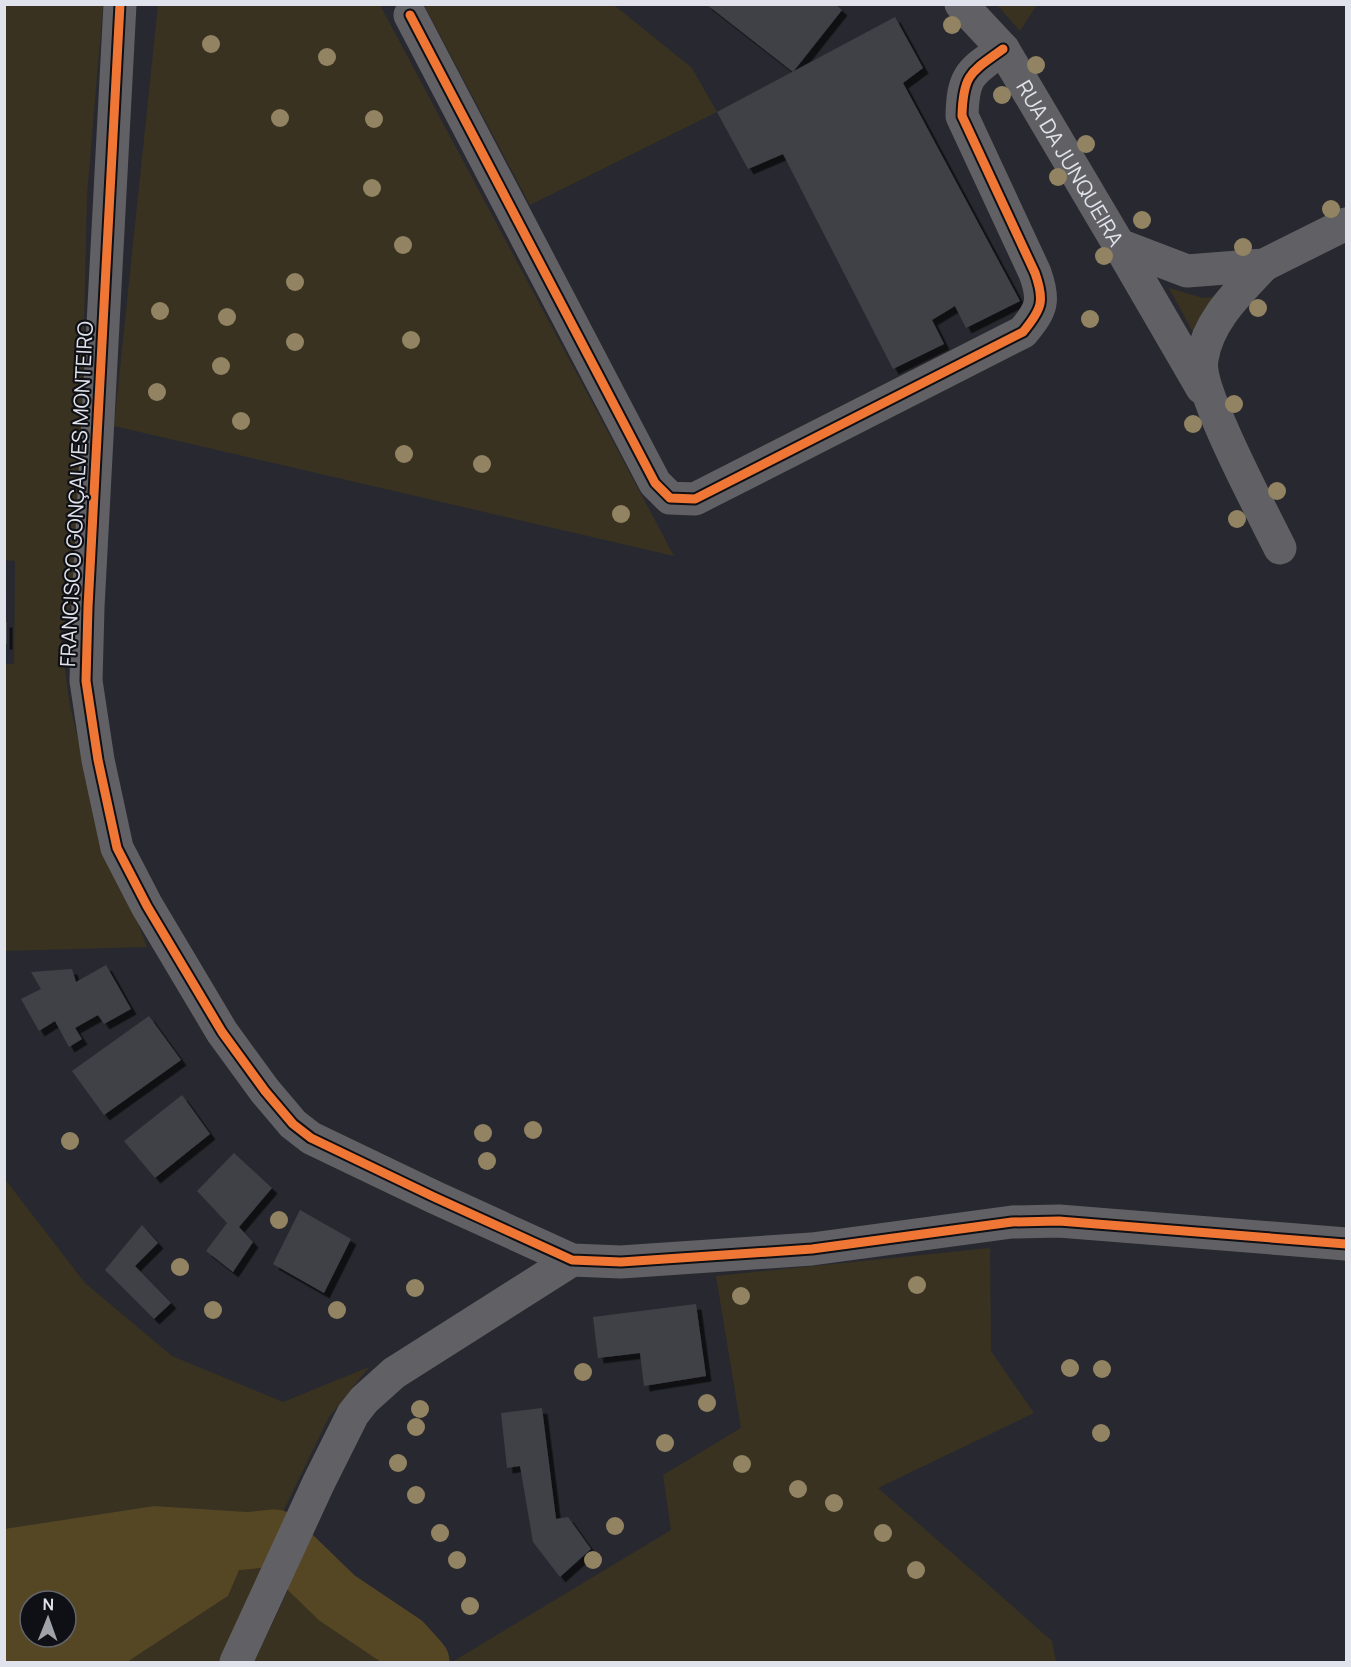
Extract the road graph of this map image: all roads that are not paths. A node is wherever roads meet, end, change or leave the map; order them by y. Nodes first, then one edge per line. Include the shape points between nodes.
1 (120, 4) edge
2 (961, 4) edge
3 (410, 15) dead end
4 (1003, 49) junction
5 (1347, 224) edge
6 (1119, 245) junction
7 (1264, 265) junction
8 (1208, 397) junction
9 (1280, 548) dead end
10 (1347, 1244) edge
11 (572, 1260) junction
12 (236, 1662) edge

1 - 11 street, FRANCISCO GONÇALVES MONTEIRO via 86,681 117,848 222,1032 293,1124 331,1148
2 - 4 street, RUA DA JUNQUEIRA
3 - 4 street via 655,483 670,498 695,499 1023,332 1039,313 1042,292 1035,273 962,116 963,90 973,72
4 - 6 street, RUA DA JUNQUEIRA
5 - 7 street, RUA DA JUNQUEIRA
6 - 7 street, RUA DA JUNQUEIRA via 1187,271
6 - 8 street
7 - 8 street via 1219,315 1201,360
8 - 9 street
10 - 11 street via 1059,1221 1012,1222 812,1250 621,1262
11 - 12 street via 374,1388 353,1414

